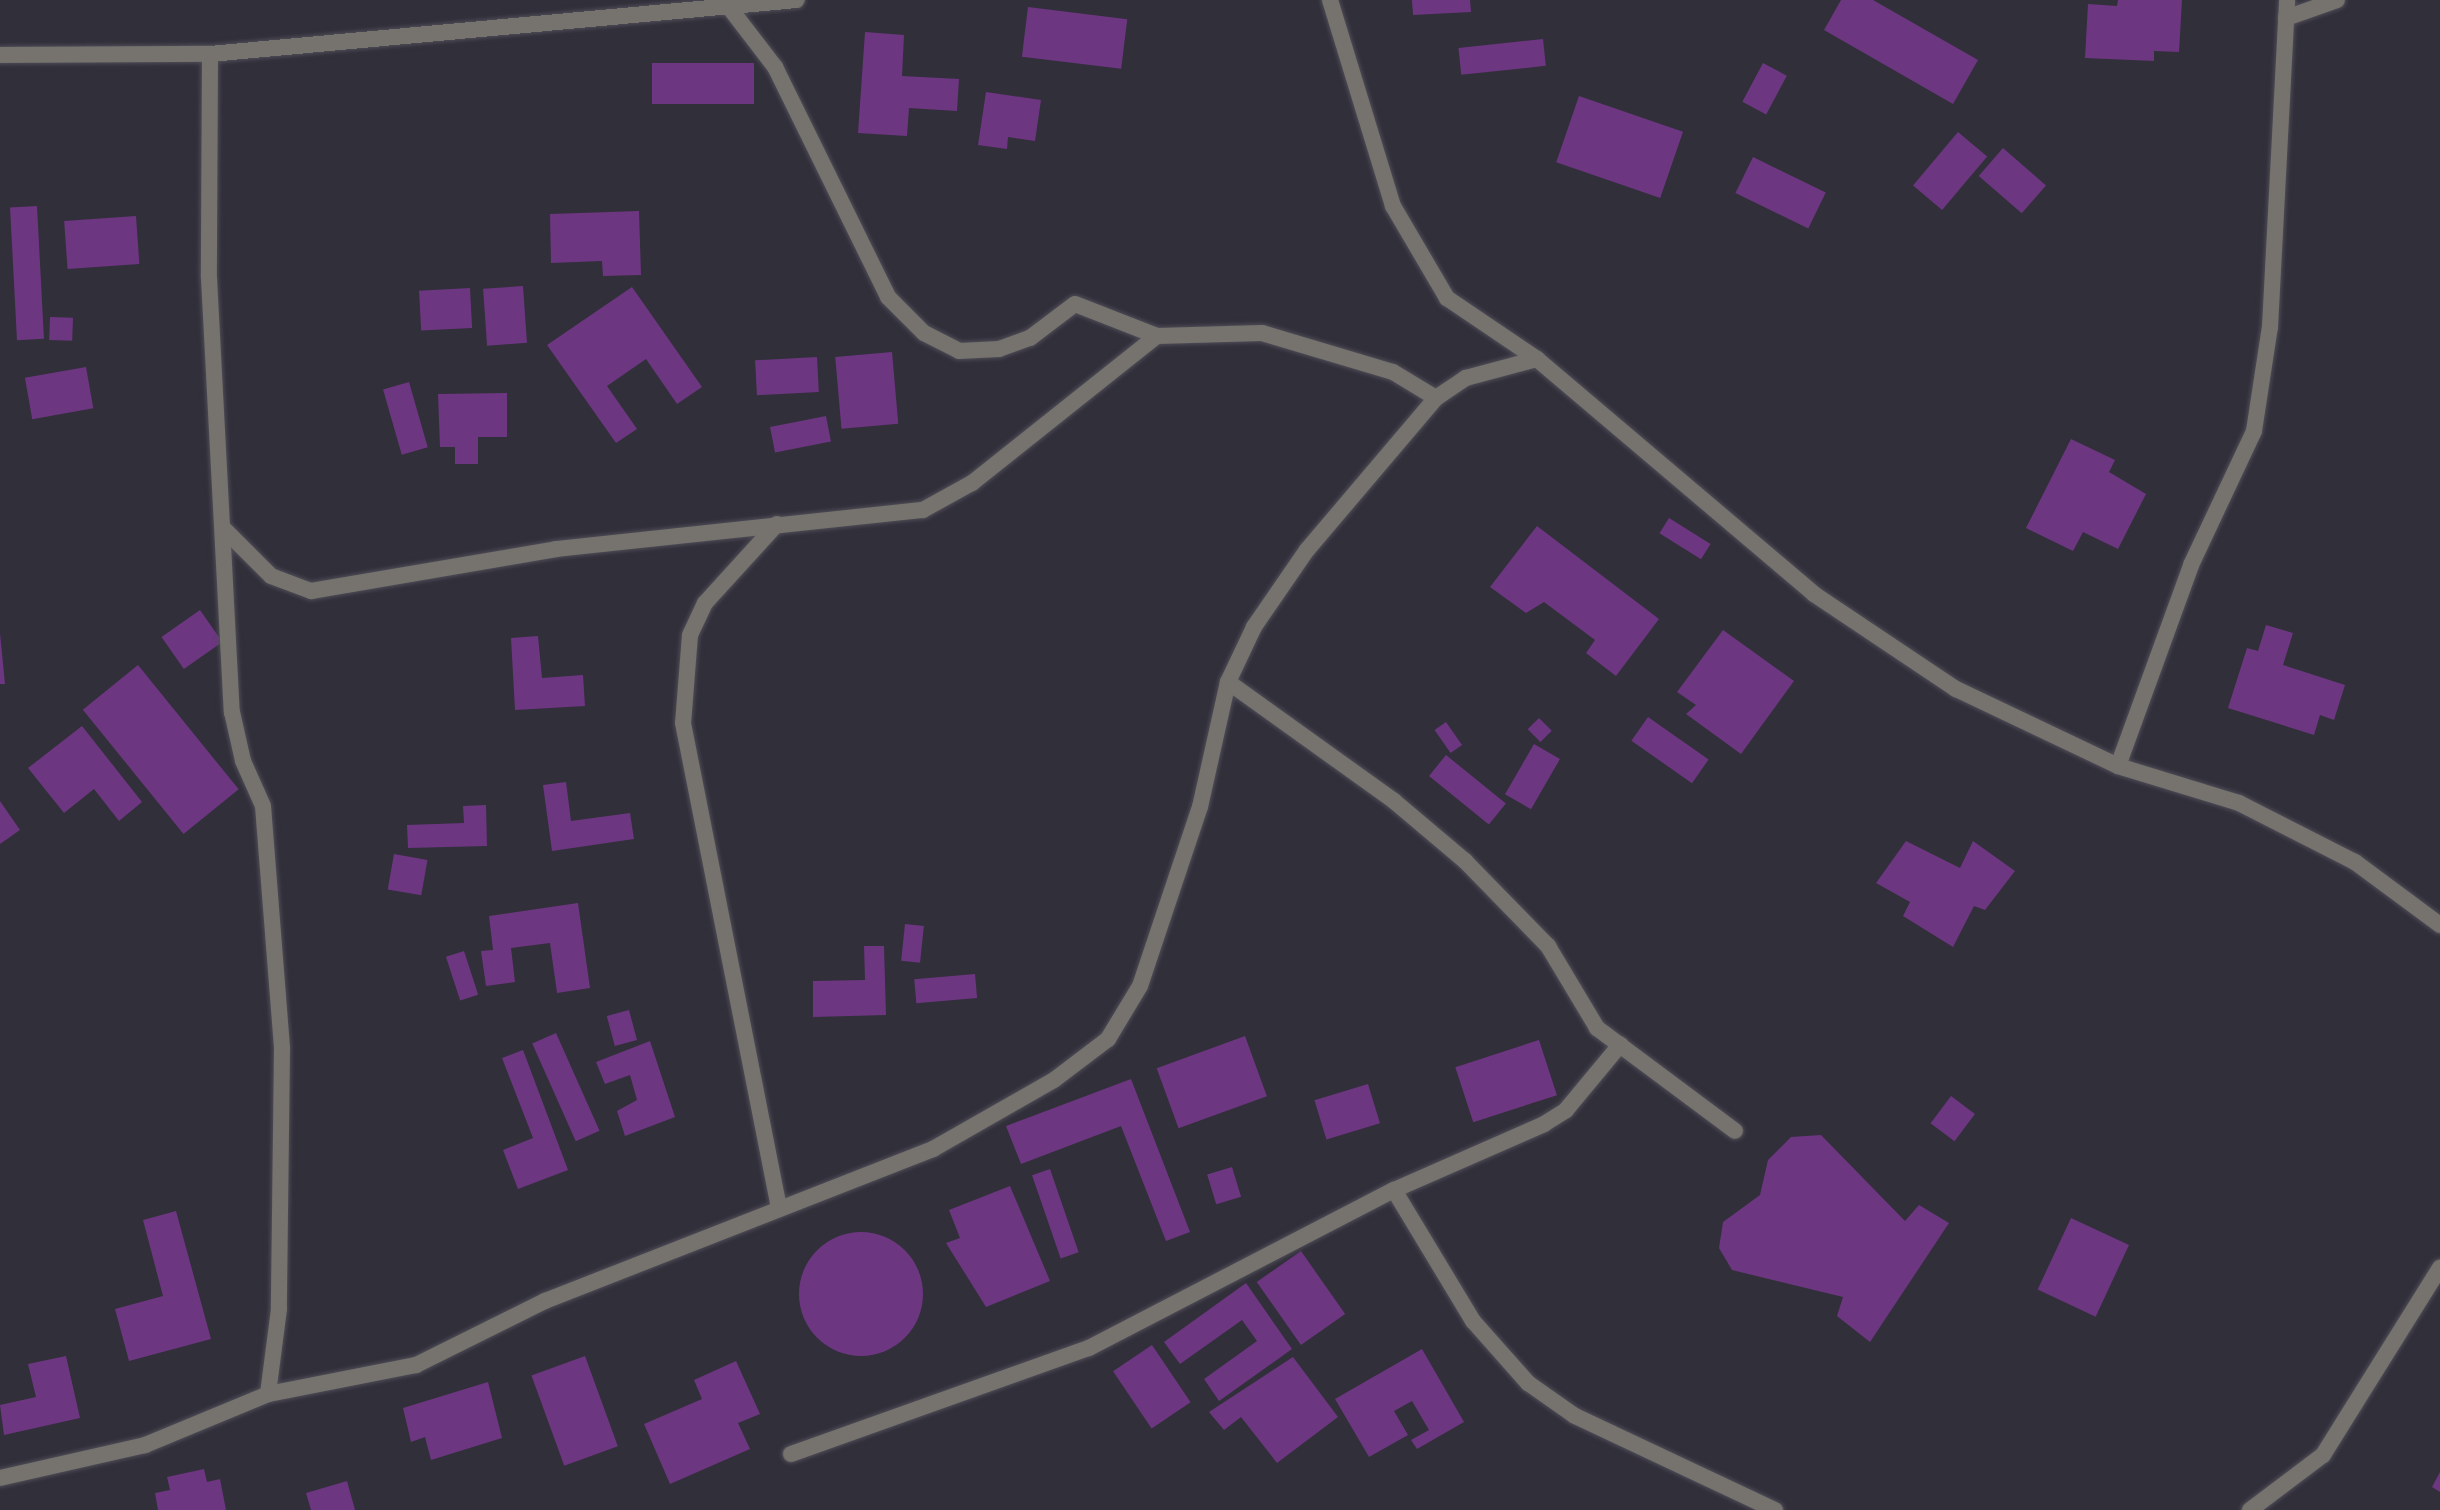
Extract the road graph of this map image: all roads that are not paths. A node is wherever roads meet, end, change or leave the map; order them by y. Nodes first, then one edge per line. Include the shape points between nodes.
1 (797, 0) edge
2 (1330, 0) edge
3 (2287, 0) edge
4 (2337, 0) edge
5 (612, 7) edge
6 (732, 11) junction
7 (2286, 18) junction
8 (210, 54) junction
9 (0, 55) edge
10 (1157, 336) junction
11 (1537, 359) junction
12 (1436, 398) junction
13 (777, 524) junction
14 (225, 530) junction
15 (1228, 682) junction
16 (2118, 766) junction
17 (2440, 925) edge
18 (1620, 1045) junction
19 (1735, 1131) dead end
20 (1394, 1190) junction
21 (778, 1204) junction
22 (2440, 1268) edge
23 (268, 1394) junction
24 (791, 1454) dead end
25 (0, 1478) edge
26 (1775, 1510) edge
27 (2250, 1510) edge

1 - 6 street
2 - 11 street via 1413,249 1447,298
3 - 7 street
4 - 7 street
5 - 6 street
5 - 8 street
6 - 10 street via 775,67 888,297 924,333 959,351 999,349 1030,338 1075,304
7 - 16 street via 2270,327 2254,431 2191,565
8 - 9 street
8 - 14 street via 209,278
10 - 12 street via 1262,333 1393,372
10 - 13 street via 942,503 894,514
11 - 12 street via 1466,378
11 - 16 street via 1814,594 1956,689
12 - 15 street via 1307,550 1254,627
13 - 14 street via 556,549 311,591 271,576
13 - 21 street via 705,603 690,635 683,723
14 - 23 street via 232,712 239,750 263,806 282,1049 279,1309
15 - 18 street via 1394,801 1465,861 1548,946 1597,1028
15 - 21 street via 1200,807 1156,944 1108,1039 1054,1080 933,1149
16 - 17 street via 2239,803 2355,862
18 - 19 street
18 - 20 street via 1566,1110
20 - 24 street via 1089,1348
20 - 26 street via 1473,1321 1528,1383 1575,1416
21 - 23 street via 545,1301 416,1365
22 - 27 street via 2339,1435
23 - 25 street via 145,1445

